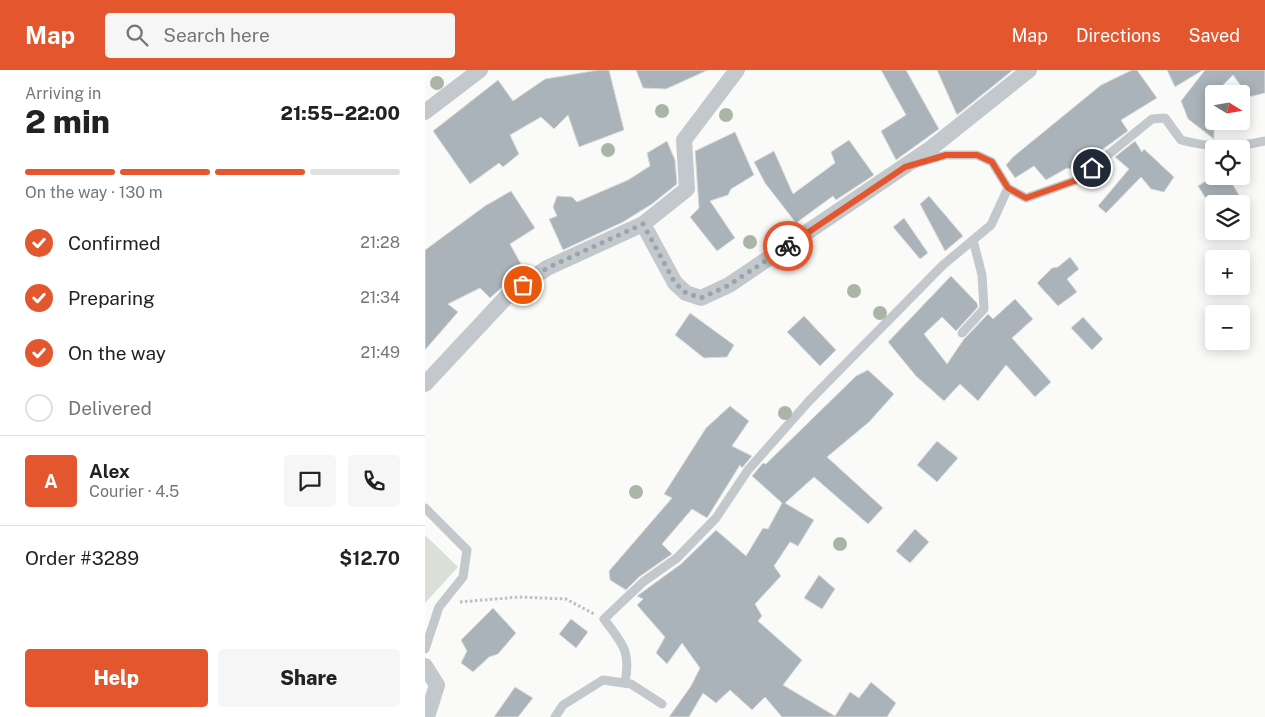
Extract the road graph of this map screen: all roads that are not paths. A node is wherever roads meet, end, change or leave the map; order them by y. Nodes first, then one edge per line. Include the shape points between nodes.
1 (480, 70) edge
2 (737, 70) edge
3 (1029, 70) edge
4 (425, 112) edge
5 (1265, 141) edge
6 (905, 167) junction
7 (1008, 188) junction
8 (643, 224) junction
9 (973, 240) junction
10 (962, 333) dead end
11 (425, 384) edge
12 (425, 508) edge
13 (425, 649) edge
14 (425, 666) edge
15 (625, 683) junction
16 (662, 704) dead end
17 (427, 717) edge
18 (555, 717) edge

1 - 4 street
2 - 8 street via 684,140 687,190
3 - 6 street
5 - 7 lane via 1207,147 1181,140 1165,118 1152,119 1077,180 1026,198
6 - 7 lane via 946,155 977,155 992,162
6 - 8 street via 729,285 701,298 686,293 675,283
7 - 9 lane via 991,225
8 - 11 street via 547,268 510,293
9 - 10 lane via 982,275 984,309
9 - 15 lane via 943,264 809,401 748,470 715,518 677,558 643,582 604,619 625,648 628,667
12 - 13 lane via 467,550 463,577 439,607
14 - 17 street via 437,685
15 - 16 lane
15 - 18 lane via 603,680 563,705

